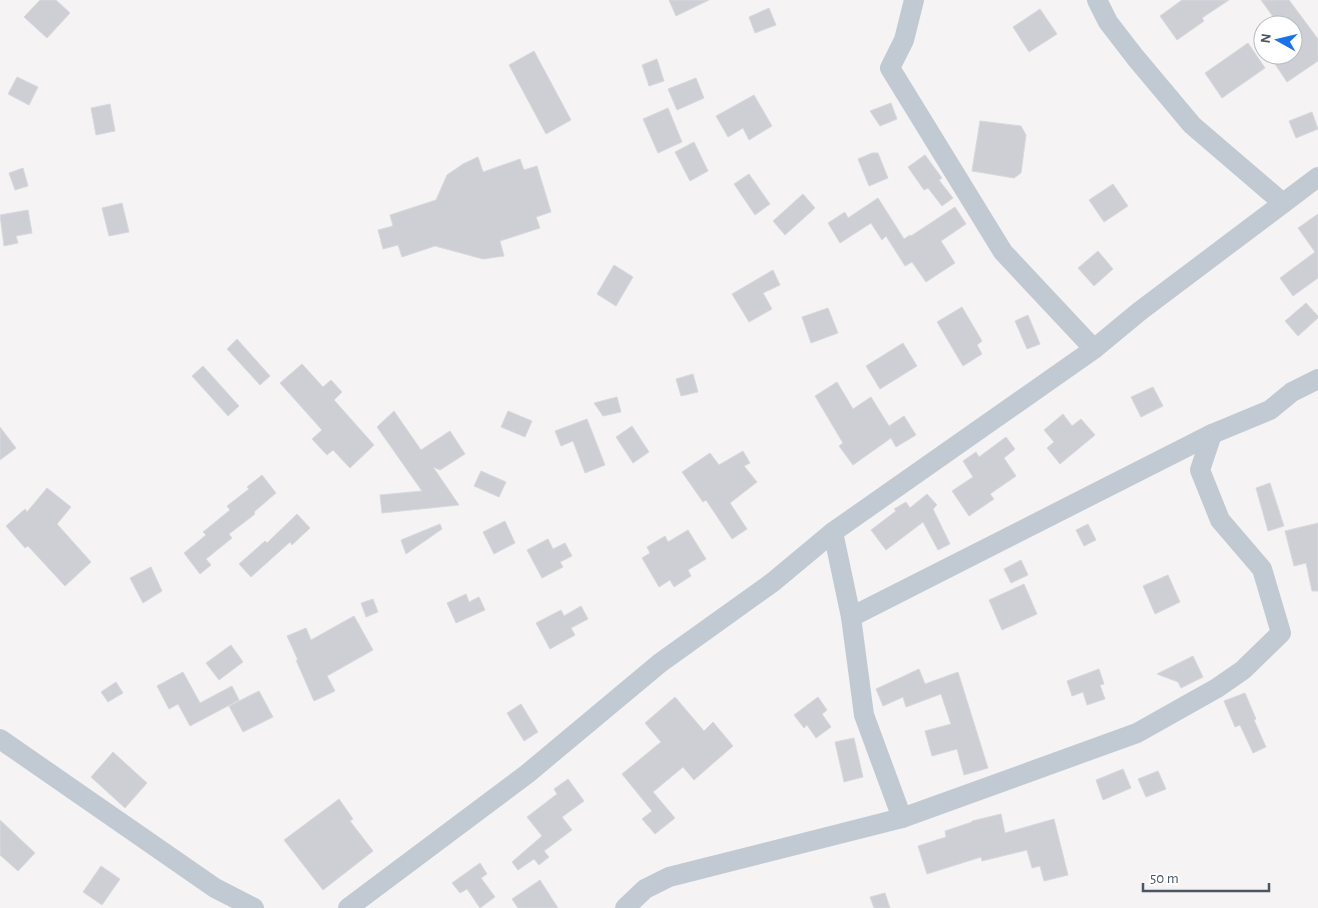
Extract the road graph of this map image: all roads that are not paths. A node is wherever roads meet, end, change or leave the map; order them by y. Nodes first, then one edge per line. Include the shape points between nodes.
1 (914, 0) edge
2 (1096, 0) edge
3 (1318, 177) edge
4 (1283, 203) junction
5 (1094, 349) junction
6 (1318, 379) edge
7 (1212, 434) junction
8 (833, 532) junction
9 (851, 617) junction
10 (0, 739) edge
11 (902, 818) junction
12 (254, 908) edge
13 (348, 908) edge
14 (625, 908) edge

1 - 5 street via 904,40 890,68 1003,252
2 - 4 street via 1108,22 1192,125
3 - 4 street
4 - 5 street
5 - 8 street
6 - 7 street via 1292,392 1270,410
7 - 9 street
7 - 11 street via 1200,470 1220,520 1262,569 1281,633 1243,670 1217,688 1136,733
8 - 9 street
8 - 13 street via 773,582 660,663 527,774
9 - 11 street via 864,715
10 - 12 street via 215,888
11 - 14 street via 669,877 645,889

